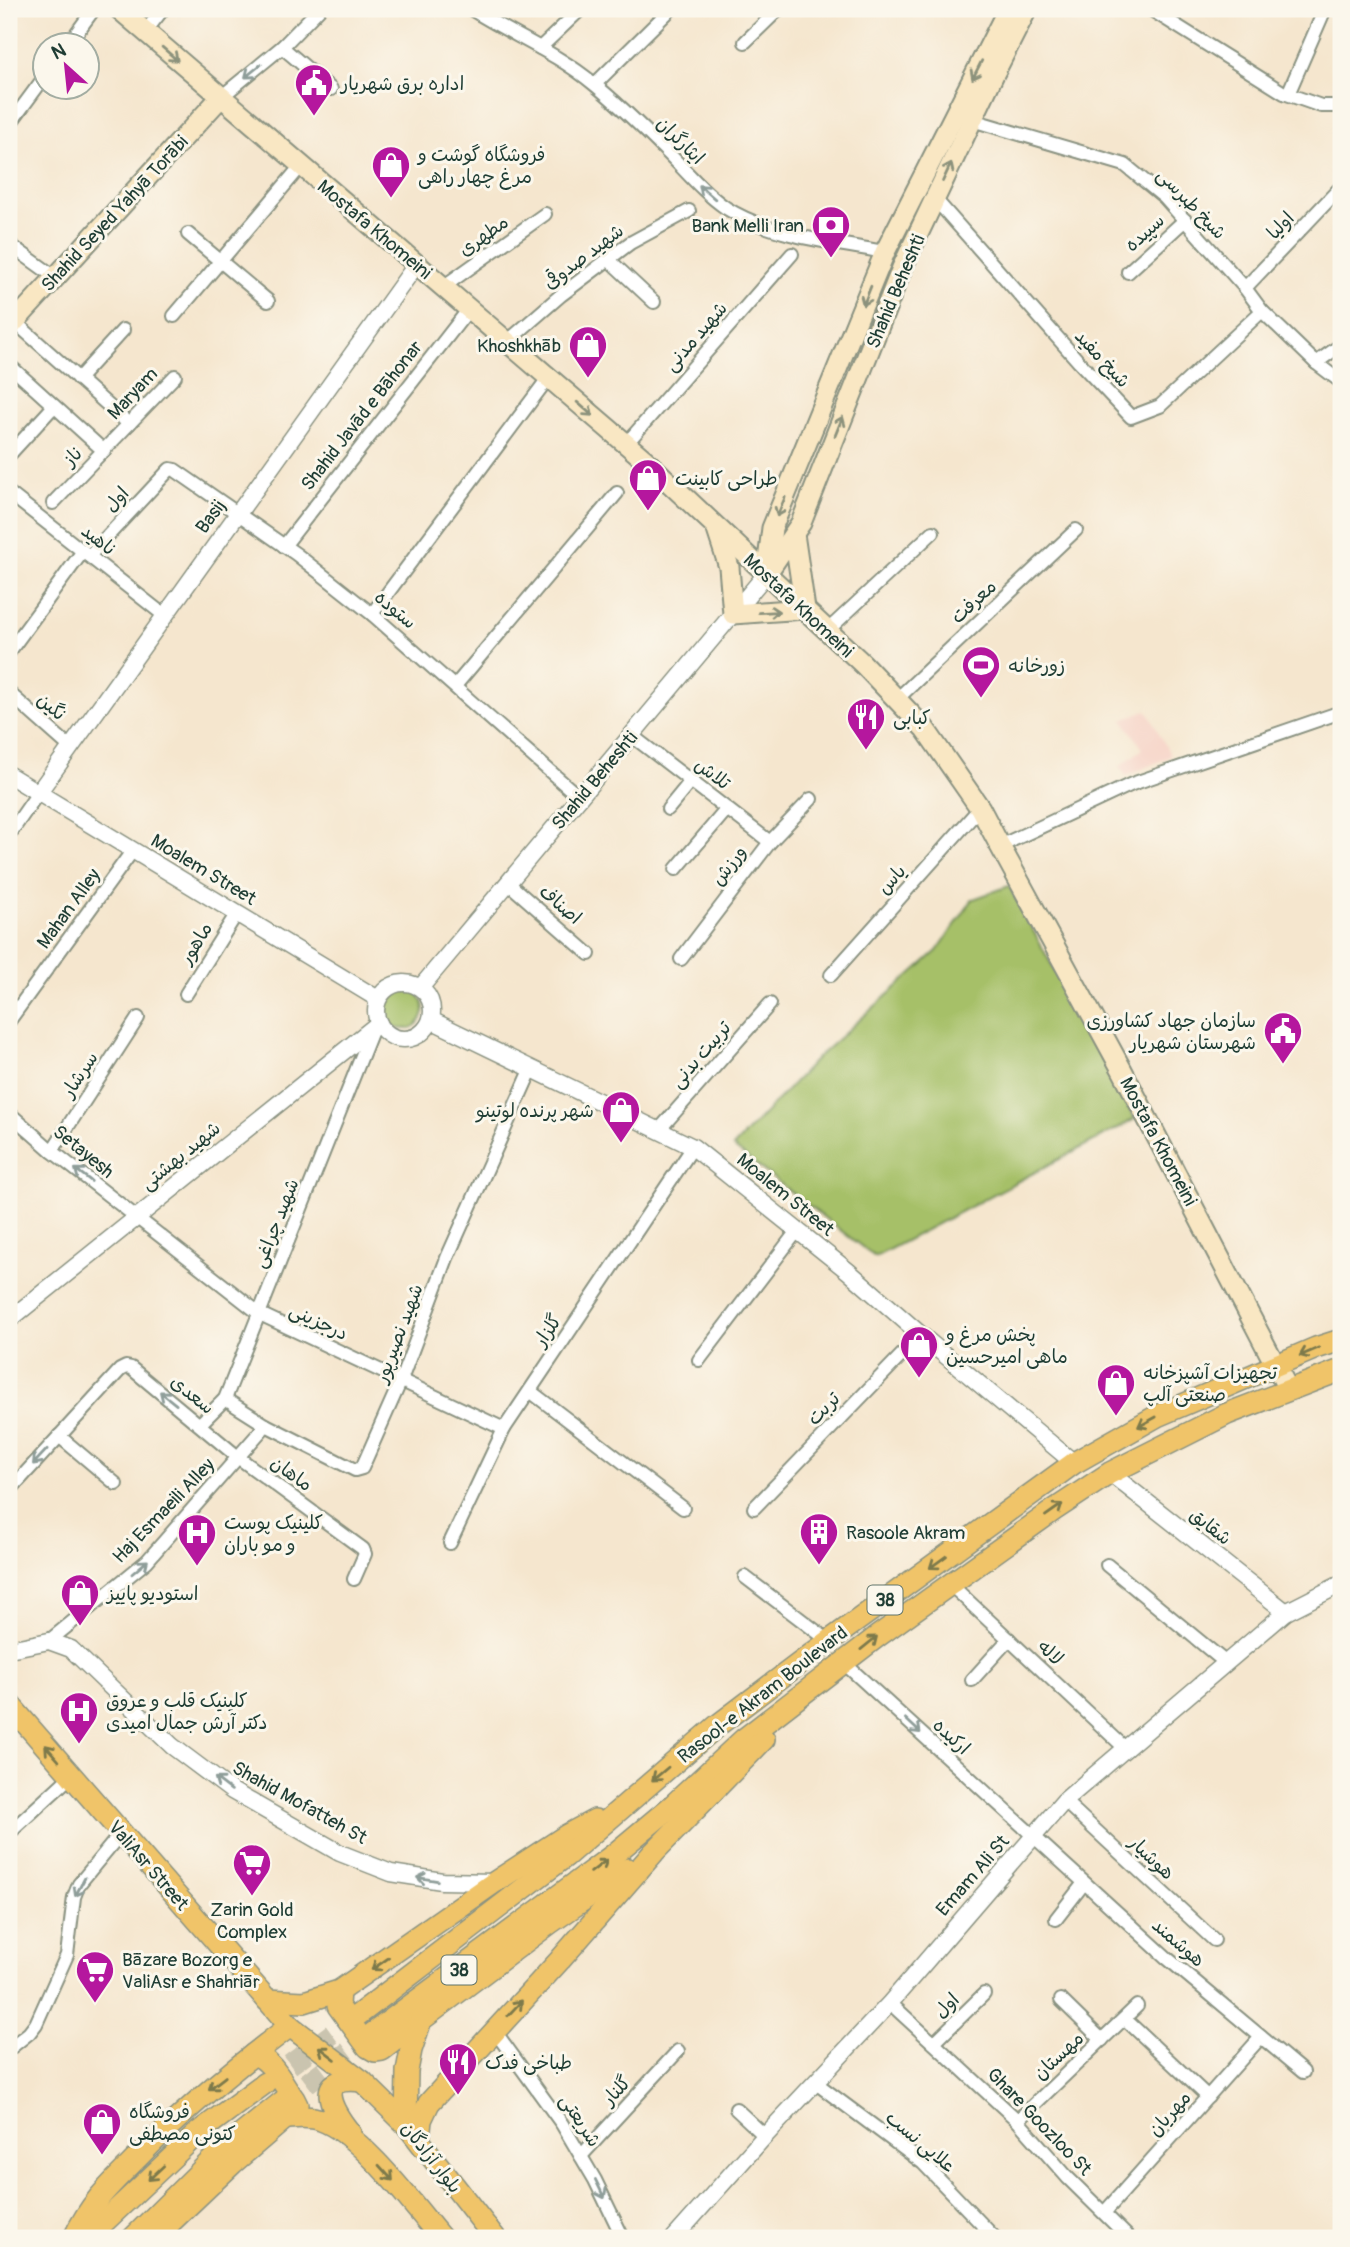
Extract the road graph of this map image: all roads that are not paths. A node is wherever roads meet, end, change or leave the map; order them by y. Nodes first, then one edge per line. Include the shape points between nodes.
1 (94, 9) edge
2 (119, 9) edge
3 (163, 9) edge
4 (319, 9) edge
5 (471, 9) edge
6 (581, 9) edge
7 (671, 9) edge
8 (779, 9) edge
9 (1008, 9) edge
10 (1027, 9) edge
11 (1325, 9) edge
12 (1154, 10) edge
13 (77, 32) edge
14 (145, 32) junction
15 (745, 42) dead end
16 (282, 47) junction
17 (540, 48) junction
18 (595, 84) junction
19 (331, 89) dead end
20 (32, 94) edge
21 (1288, 94) junction
22 (220, 97) junction
23 (1341, 106) edge
24 (972, 120) junction
25 (9, 125) edge
26 (301, 166) junction
27 (1341, 190) edge
28 (935, 198) junction
29 (689, 211) dead end
30 (545, 214) dead end
31 (1185, 220) junction
32 (188, 234) dead end
33 (9, 244) edge
34 (885, 252) junction
35 (792, 254) dead end
36 (608, 259) junction
37 (220, 261) junction
38 (416, 265) junction
39 (1128, 272) dead end
40 (55, 277) junction
41 (443, 287) junction
42 (1245, 288) junction
43 (268, 301) dead end
44 (654, 302) dead end
45 (469, 309) junction
46 (1262, 311) junction
47 (174, 316) dead end
48 (12, 325) edge
49 (123, 330) dead end
50 (507, 342) junction
51 (1341, 345) edge
52 (1316, 363) junction
53 (9, 365) edge
54 (175, 376) dead end
55 (549, 377) junction
56 (78, 379) junction
57 (1341, 382) edge
58 (54, 406) junction
59 (129, 425) junction
60 (118, 436) joint
61 (626, 444) junction
62 (104, 451) junction
63 (9, 455) edge
64 (173, 469) joint
65 (617, 493) dead end
66 (9, 494) edge
67 (53, 503) dead end
68 (238, 514) junction
69 (716, 528) junction
70 (1076, 530) dead end
71 (933, 532) dead end
72 (794, 534) junction
73 (284, 545) junction
74 (86, 554) junction
75 (767, 573) junction
76 (805, 609) junction
77 (372, 614) junction
78 (733, 614) junction
79 (165, 616) junction
80 (827, 631) junction
81 (9, 652) edge
82 (454, 686) junction
83 (9, 693) edge
84 (896, 700) junction
85 (1341, 712) edge
86 (631, 736) junction
87 (70, 747) junction
88 (9, 775) edge
89 (691, 781) junction
90 (38, 793) junction
91 (579, 797) junction
92 (811, 799) dead end
93 (980, 808) junction
94 (668, 809) dead end
95 (727, 809) junction
96 (9, 835) edge
97 (770, 842) junction
98 (1000, 846) junction
99 (133, 850) junction
100 (676, 869) dead end
101 (508, 883) junction
102 (237, 913) junction
103 (589, 954) dead end
104 (681, 959) dead end
105 (831, 975) dead end
106 (421, 987) junction
107 (186, 994) dead end
108 (378, 999) junction
109 (769, 1004) dead end
110 (138, 1018) dead end
111 (431, 1020) junction
112 (9, 1021) edge
113 (376, 1026) junction
114 (531, 1069) junction
115 (9, 1113) edge
116 (659, 1130) junction
117 (693, 1147) junction
118 (52, 1150) junction
119 (136, 1217) junction
120 (797, 1231) junction
121 (260, 1314) junction
122 (9, 1320) edge
123 (921, 1335) junction
124 (1341, 1340) edge
125 (699, 1360) dead end
126 (1277, 1365) junction
127 (1341, 1370) edge
128 (401, 1380) junction
129 (1288, 1389) junction
130 (530, 1391) junction
131 (225, 1399) junction
132 (200, 1424) junction
133 (266, 1425) junction
134 (504, 1429) junction
135 (59, 1436) junction
136 (239, 1458) junction
137 (1074, 1463) junction
138 (1110, 1473) junction
139 (116, 1484) dead end
140 (9, 1491) edge
141 (684, 1508) dead end
142 (754, 1508) dead end
143 (450, 1543) dead end
144 (1107, 1565) dead end
145 (745, 1577) dead end
146 (354, 1579) dead end
147 (950, 1584) junction
148 (1341, 1584) edge
149 (1286, 1612) junction
150 (1009, 1639) junction
151 (49, 1641) junction
152 (829, 1641) junction
153 (9, 1649) edge
154 (844, 1663) junction
155 (1226, 1663) junction
156 (972, 1680) dead end
157 (819, 1683) junction
158 (9, 1704) edge
159 (1125, 1748) junction
160 (71, 1776) junction
161 (1064, 1801) junction
162 (621, 1807) junction
163 (9, 1833) edge
164 (121, 1833) junction
165 (1033, 1837) junction
166 (654, 1852) junction
167 (495, 1882) junction
168 (1084, 1883) junction
169 (1056, 1919) dead end
170 (1214, 1940) dead end
171 (339, 1991) junction
172 (984, 1994) dead end
173 (267, 2000) junction
174 (1061, 2000) dead end
175 (890, 2003) junction
176 (1136, 2007) dead end
177 (358, 2015) tunnel mouth
178 (1125, 2019) junction
179 (421, 2020) junction
180 (290, 2026) junction
181 (494, 2030) junction
182 (372, 2034) tunnel mouth
183 (1261, 2037) junction
184 (1102, 2040) junction
185 (934, 2043) junction
186 (9, 2049) edge
187 (678, 2052) dead end
188 (254, 2054) junction
189 (1303, 2072) dead end
190 (362, 2081) junction
191 (816, 2082) junction
192 (265, 2083) tunnel mouth
193 (1208, 2098) junction
194 (736, 2109) dead end
195 (286, 2110) junction
196 (1018, 2120) junction
197 (413, 2132) junction
198 (765, 2136) junction
199 (364, 2150) junction
200 (581, 2156) junction
201 (1104, 2213) junction
202 (74, 2238) edge
203 (87, 2238) edge
204 (133, 2238) edge
205 (154, 2238) edge
206 (441, 2238) edge
207 (495, 2238) edge
208 (622, 2238) edge
209 (674, 2238) edge
210 (995, 2238) edge
211 (1129, 2238) edge

1 - 13 street
2 - 14 main road, Mostafa Khomeini
3 - 14 street
4 - 16 street
5 - 17 street, ایثارگران
6 - 17 street
7 - 18 street
8 - 15 street
9 -> 34 main road, Shahid Beheshti
10 - 24 main road, Shahid Beheshti
11 - 21 street
12 - 21 street
14 -> 22 main road, Mostafa Khomeini
16 - 19 street
16 -> 22 street
17 - 18 street, ایثارگران
34 -> 18 street, ایثارگران via 800,236 729,209 704,191
20 - 25 street
21 - 23 street via 1321,106
22 - 26 main road, Mostafa Khomeini
22 - 40 main road, Shahid Seyed Yahyā Torābi
28 -> 24 main road, Shahid Beheshti
24 - 31 street, شیخ طبرسی via 1125,165
26 - 37 street
26 - 38 main road, Mostafa Khomeini
27 - 42 street, اولیا
28 - 46 street, شیخ مفید via 1131,417 1160,406
72 -> 28 main road, Shahid Beheshti
29 - 36 street, شهید صدوقی
30 - 41 street, مطهری
31 - 39 street, سپیده
31 - 42 street, شیخ طبرسی
32 - 37 street
33 - 40 street
34 -> 75 main road, Shahid Beheshti via 772,528
35 - 61 street, شهید مدنی
36 - 44 street
36 - 50 street, شهید صدوقی
37 - 43 street
37 - 47 street
38 - 41 main road, Mostafa Khomeini
38 - 68 street, Basij
40 - 48 main road, Shahid Seyed Yahyā Torābi
41 - 45 main road, Mostafa Khomeini
42 - 46 street, شیخ طبرسی
45 - 50 main road, Mostafa Khomeini
45 - 73 street, Shahid Javād e Bāhonar
46 - 52 street, شیخ طبرسی
48 - 56 street
49 - 56 street
50 - 55 main road, Mostafa Khomeini
51 - 52 street
52 - 57 street, شیخ طبرسی
53 - 58 street
54 - 59 street, Maryam
55 -> 61 main road, Mostafa Khomeini
55 - 77 street
56 - 59 street
58 - 62 street
58 - 63 street
59 - 60 street, Maryam
60 - 62 street, ناز
61 - 69 main road, Mostafa Khomeini
62 - 67 street, ناز
64 - 68 street, ستوده
64 - 74 street, اول
65 - 82 street
66 - 74 street, ناهید
68 - 73 street, ستوده
68 - 79 street, Basij
69 - 75 main road, Mostafa Khomeini
69 - 78 main road via 729,567
70 - 84 street, معرفت
71 - 80 street
72 - 75 main road, Shahid Beheshti
72 - 76 main road
73 - 77 street, ستوده
74 - 79 street, ناهید
74 - 81 street
75 - 76 main road, Mostafa Khomeini
75 - 78 street, Shahid Beheshti
78 -> 76 main road
76 - 80 main road, Mostafa Khomeini
77 - 82 street, ستوده
78 - 86 street, Shahid Beheshti
79 - 87 street, Basij
80 - 84 main road, Mostafa Khomeini
82 - 91 street, ستوده
83 - 87 street, نگین
84 - 93 main road, Mostafa Khomeini via 925,729
85 - 98 street via 1132,784
86 - 89 street, تلاش
86 - 91 street, Shahid Beheshti
87 - 90 street, Basij
88 - 90 street, Moalem Street
89 - 94 street
89 - 95 street, تلاش
90 - 96 street
90 - 99 street, Moalem Street
91 - 101 street, Shahid Beheshti
92 - 97 street, ورزش
93 - 98 main road, Mostafa Khomeini
93 - 105 street, یاس
95 - 97 street, تلاش
95 - 100 street
97 - 104 street, ورزش
98 - 126 main road, Mostafa Khomeini
99 - 102 street, Moalem Street
99 - 112 street, Mahan Alley
101 - 103 street, اصناف
101 - 106 street, Shahid Beheshti
102 - 107 street, ماهور
102 - 108 street, Moalem Street
106 - 108 street via 397,983
106 - 111 street via 432,1002
108 - 113 street
109 - 116 street, تربیت بدنی
110 - 118 street, سرشار
111 - 113 street via 411,1038 392,1036
111 - 114 street, Moalem Street
113 - 119 street, شهید بهشتی
113 - 121 street, شهید چراغی
114 - 116 street, Moalem Street
114 - 128 street, شهید نصیرپور via 447,1258
115 - 118 street, Setayesh
116 - 117 street, Moalem Street
117 - 120 street, Moalem Street
117 - 130 street, گلزار
119 -> 118 street, Setayesh
119 - 121 street, درجزینی
119 - 122 street, شهید بهشتی
120 - 123 street, Moalem Street
120 - 125 street
121 - 128 street, درجزینی
121 - 131 street, شهید چراغی
123 - 137 street, Moalem Street
123 - 142 street, تربت
124 -> 126 main road, Rasool-e Akram Boulevard / 38
126 - 129 main road, Mostafa Khomeini
126 -> 137 main road, Rasool-e Akram Boulevard / 38 via 1157,1416
127 - 129 main road, Rasool-e Akram Boulevard / 38
128 - 133 street, شهید نصیرپور via 359,1470
128 - 134 street, درجزینی
129 - 138 main road, Rasool-e Akram Boulevard / 38
130 - 134 street, گلزار
130 - 141 street
131 - 132 street, شهید چراغی
131 - 133 street, شهید نصیرپور
132 -> 135 street, سعدی via 126,1367
132 - 136 street, سعدی
133 - 136 street, Haj Esmaeili Alley
134 - 143 street, گلزار
135 - 139 street
135 -> 140 street
136 - 146 street, ماهان via 363,1549
151 -> 136 street, Haj Esmaeili Alley via 147,1561
137 -> 152 main road, Rasool-e Akram Boulevard / 38
147 -> 138 main road, Rasool-e Akram Boulevard / 38
138 - 149 street, شقایق
144 - 155 street
145 - 152 street
147 - 150 street, لاله
154 -> 147 main road, Rasool-e Akram Boulevard / 38
148 - 149 street, Emam Ali St
149 - 155 street, Emam Ali St
150 - 156 street
150 - 159 street, لاله
151 - 153 street
167 -> 151 street, Shahid Mofatteh St via 442,1881 391,1873 340,1853 232,1791 172,1746 71,1649
152 -> 162 main road, Rasool-e Akram Boulevard / 38
154 - 157 main road, Rasool-e Akram Boulevard / 38
154 -> 165 street, ارکیده
155 - 159 street, Emam Ali St
157 - 166 main road
182 -> 157 main road, Rasool-e Akram Boulevard / 38 via 612,1856 744,1739
160 -> 158 main road, ValiAsr Street
159 - 161 street, Emam Ali St
160 - 163 street
160 - 164 main road, ValiAsr Street
161 - 165 street, Emam Ali St
161 - 170 street, هوشیار
162 - 167 main road via 567,1835
162 - 177 main road, Rasool-e Akram Boulevard / 38 via 566,1856
164 - 173 main road, ValiAsr Street
164 -> 186 street via 79,1884 67,1955 36,2024
165 - 168 street, هوشمند
165 - 175 street, Emam Ali St
166 - 179 main road
181 -> 166 main road
167 -> 171 main road
168 - 169 street
168 - 183 street, هوشمند
171 - 173 main road via 304,2002
171 - 179 main road via 338,2006 375,2052
172 - 185 street, اول
173 - 180 main road, ValiAsr Street
174 - 184 street
175 - 185 street, Ghare Goozloo St
175 - 191 street, Emam Ali St
176 - 178 street, مهستان
178 - 184 street, مهستان
178 - 193 street
179 - 197 main road via 407,2071
180 - 188 main road
190 -> 180 main road, بلوار آزادگان
181 - 197 main road via 429,2103
181 - 200 street, شریعتی
183 - 189 street, هوشمند
183 - 193 street, مهریان
184 - 196 street, مهستان
185 - 196 street, Ghare Goozloo St
187 - 200 street, گلنار
188 - 195 main road via 269,2063 294,2099 295,2110
188 -> 202 main road via 184,2112 116,2179 84,2215
190 - 197 main road, بلوار آزادگان
190 - 199 main road via 341,2081 329,2093 338,2118
191 - 198 street, Emam Ali St
191 - 210 street, علایی نسب via 923,2163
192 -> 203 main road via 199,2132
193 - 201 street, مهریان
194 - 198 street
195 - 199 main road via 321,2120
195 - 204 main road via 221,2151
195 - 205 main road
196 - 201 street, Ghare Goozloo St
197 - 207 main road, بلوار آزادگان
198 - 209 street, Emam Ali St
199 -> 206 main road
200 -> 208 street, شریعتی
201 - 211 street, Ghare Goozloo St

